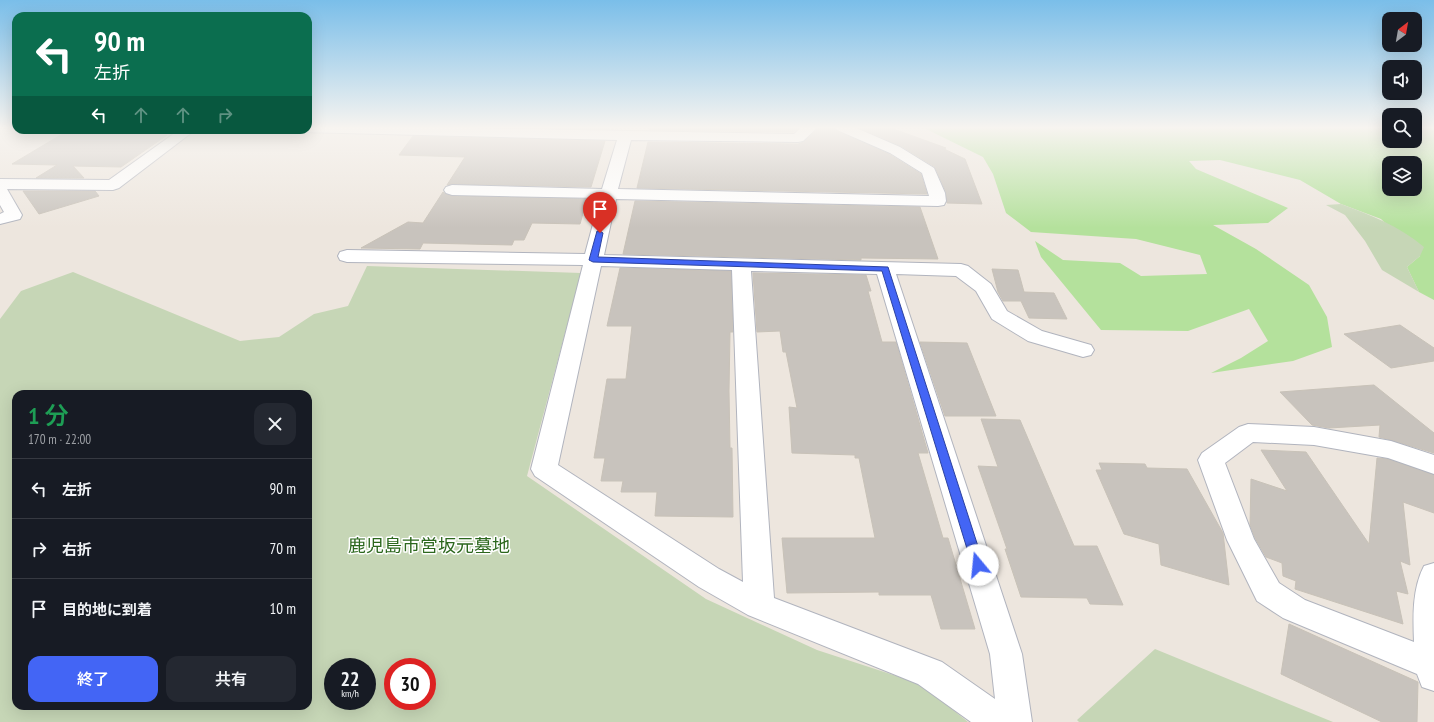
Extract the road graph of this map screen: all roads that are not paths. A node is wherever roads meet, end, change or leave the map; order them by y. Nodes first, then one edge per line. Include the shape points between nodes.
1 (146, 161) edge
2 (618, 161) edge
3 (912, 161) edge
4 (0, 184) edge
5 (452, 190) dead end
6 (0, 191) edge
7 (609, 193) junction
8 (0, 219) edge
9 (347, 256) dead end
10 (593, 260) junction
11 (741, 265) junction
12 (885, 268) junction
13 (1083, 350) dead end
14 (1434, 465) edge
15 (1434, 575) edge
16 (759, 606) junction
17 (1432, 670) edge
18 (1000, 722) edge
19 (1015, 722) edge

1 - 4 street via 113,185
2 - 7 street
3 - 7 street via 929,171 938,201
5 - 7 street
6 - 8 street via 14,215
7 - 10 street
9 - 10 street
10 - 11 street
10 - 16 street via 544,469 709,578
11 - 12 street
11 - 16 street
12 - 13 street via 961,270 984,288 999,315 1035,336
12 - 19 street via 1006,654
14 - 17 street via 1391,450 1314,436 1248,433 1211,460 1241,540 1268,592 1294,609
15 - 17 street via 1430,604
16 - 18 street via 930,673

